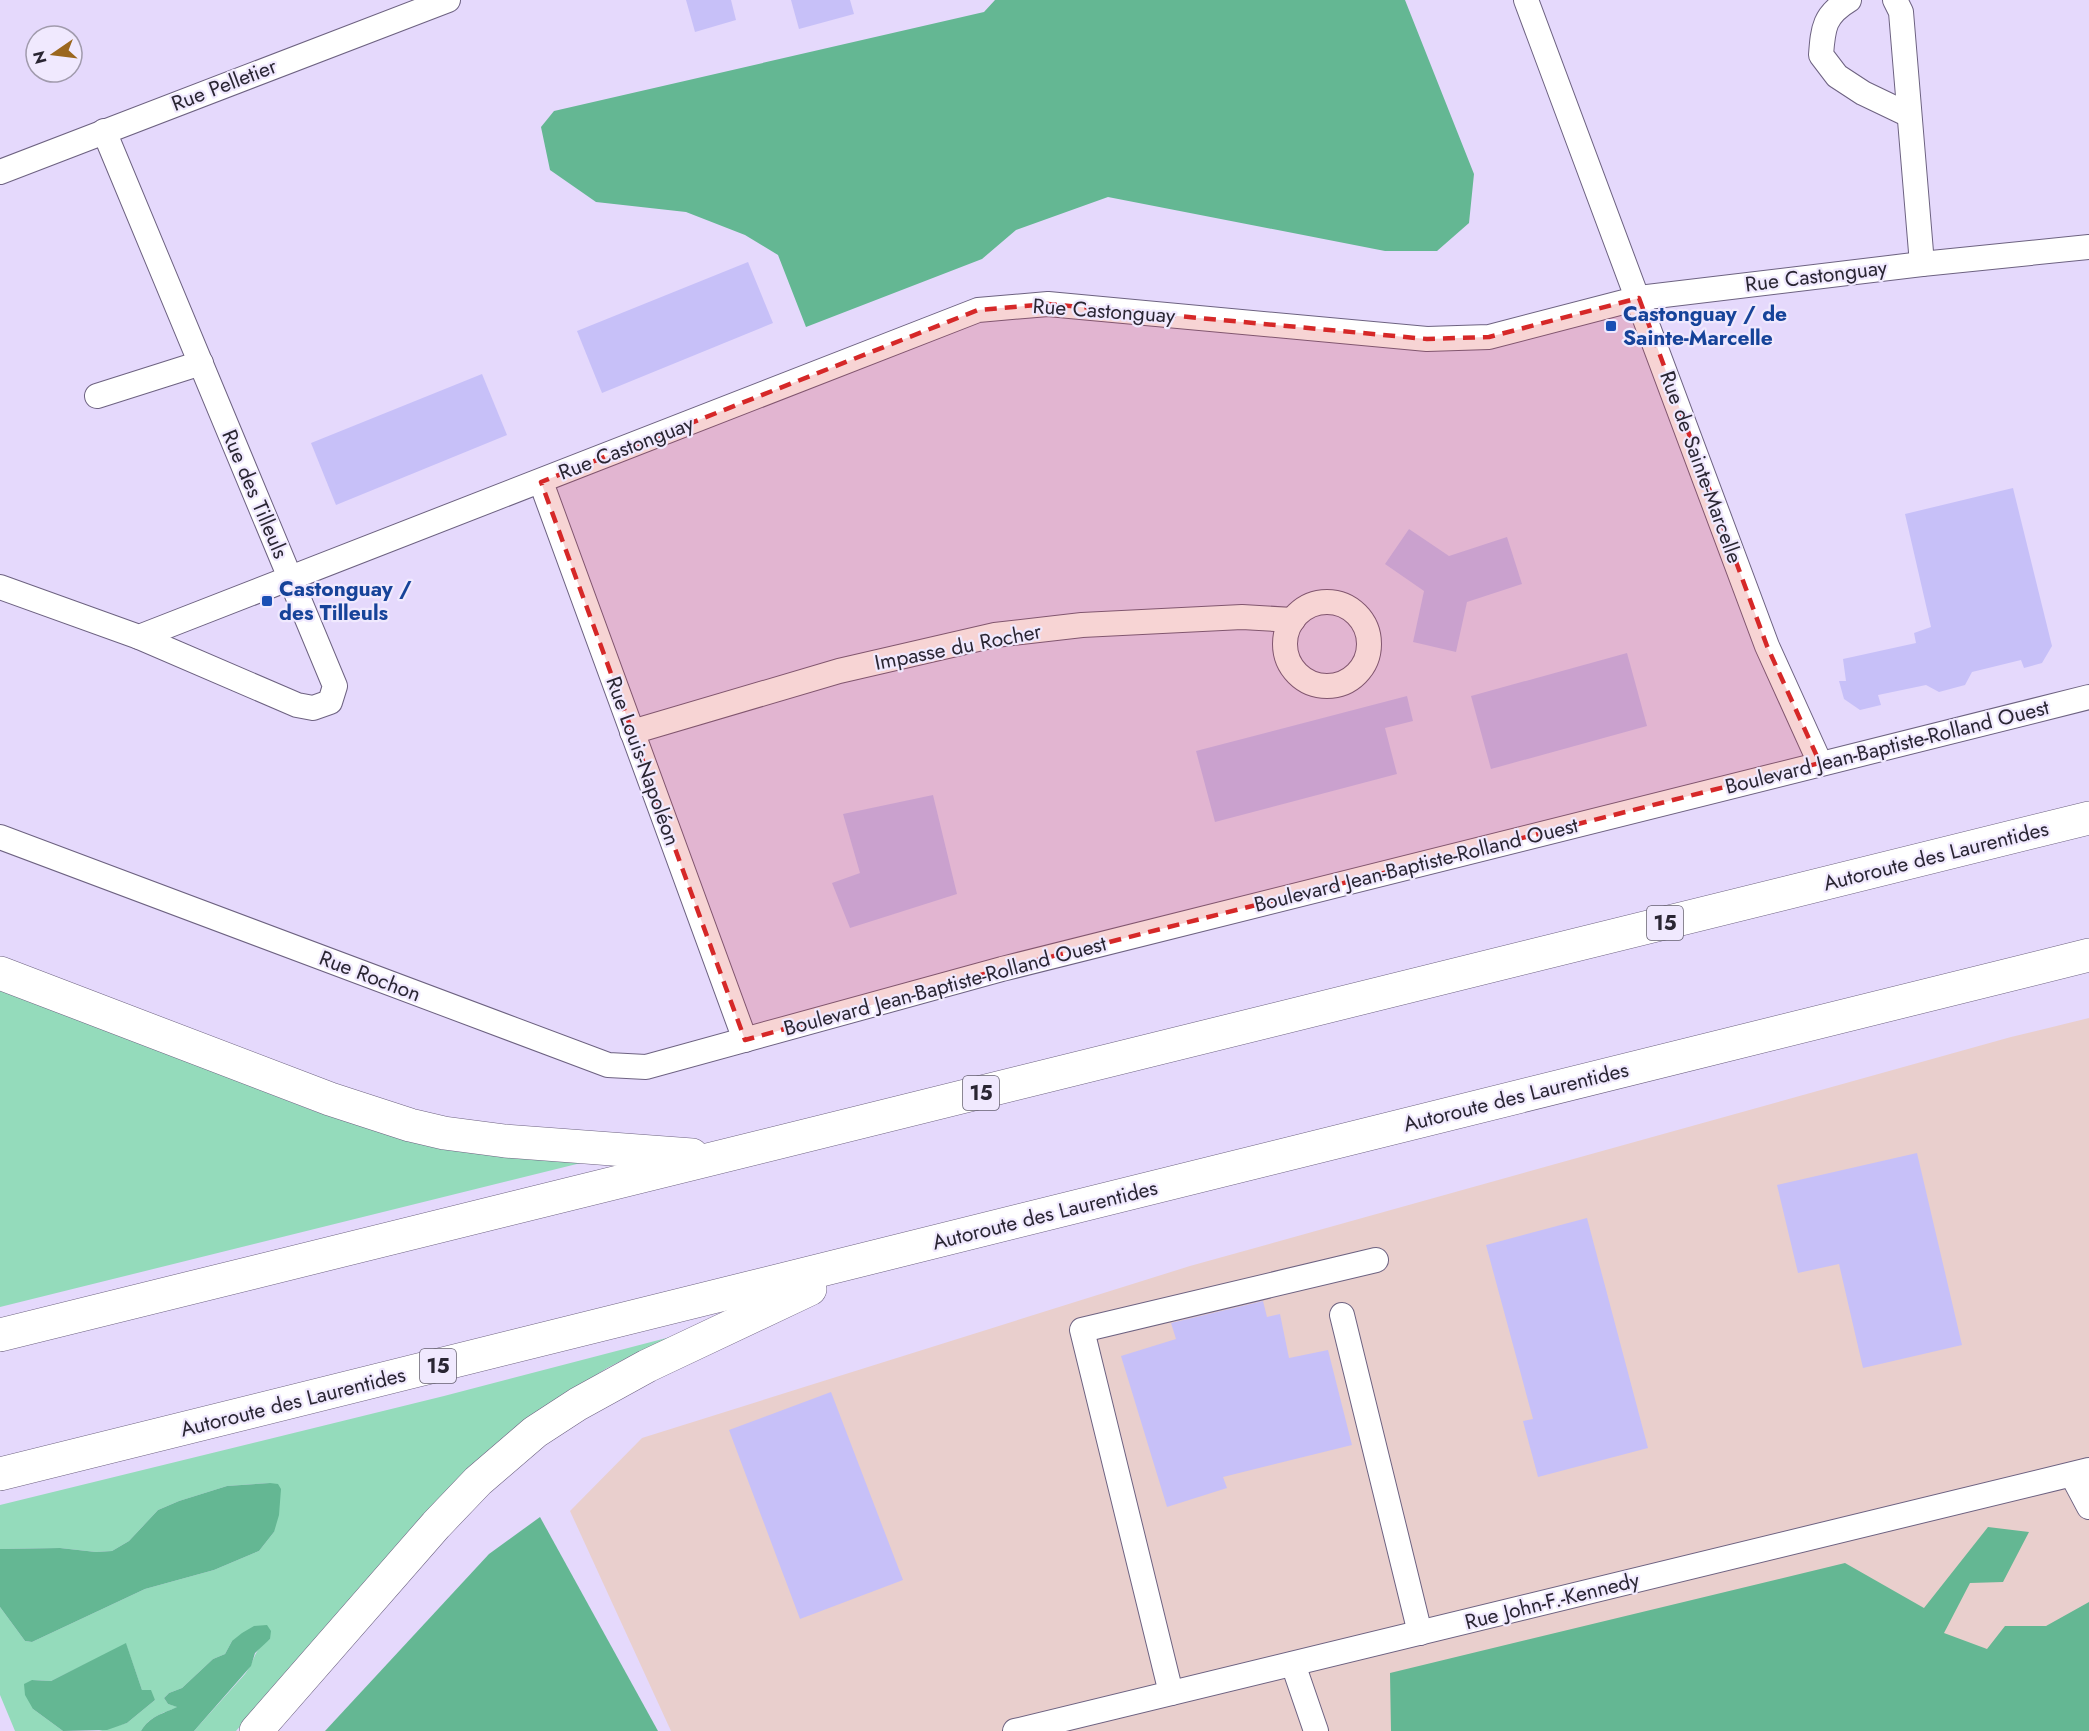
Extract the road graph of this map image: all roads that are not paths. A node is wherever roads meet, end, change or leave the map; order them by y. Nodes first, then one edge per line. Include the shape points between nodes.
1 (448, 0) edge
2 (1526, 0) edge
3 (1849, 0) edge
4 (1895, 0) edge
5 (1909, 115) junction
6 (104, 131) junction
7 (0, 172) edge
8 (2089, 247) edge
9 (1922, 264) junction
10 (1638, 298) junction
11 (201, 363) junction
12 (97, 396) dead end
13 (541, 482) junction
14 (290, 578) junction
15 (0, 587) edge
16 (1293, 620) dead end
17 (139, 637) junction
18 (2089, 697) edge
19 (632, 732) junction
20 (1820, 764) junction
21 (2089, 818) edge
22 (0, 837) edge
23 (2089, 955) edge
24 (0, 973) edge
25 (745, 1040) junction
26 (721, 1158) junction
27 (876, 1258) junction
28 (1376, 1260) dead end
29 (1342, 1316) dead end
30 (0, 1335) edge
31 (2080, 1473) edge
32 (0, 1474) edge
33 (2089, 1506) edge
34 (1420, 1633) junction
35 (1293, 1664) junction
36 (1171, 1693) junction
37 (256, 1731) edge
38 (1015, 1731) edge
39 (1316, 1731) edge

1 - 6 street, Rue Pelletier
2 - 10 street, Rue de Sainte-Marcelle
3 - 5 street via 1836,8 1824,27 1821,55 1837,76
4 - 5 street via 1901,12
5 - 9 street
6 - 7 street, Rue Pelletier
6 - 11 street, Rue des Tilleuls
8 - 9 street, Rue Castonguay
9 - 10 street, Rue Castonguay
10 - 13 street, Rue Castonguay via 1489,337 1427,339 1048,304 978,310
10 - 20 street, Rue de Sainte-Marcelle via 1767,646
11 - 12 street
11 - 14 street, Rue des Tilleuls
13 - 14 street, Rue Castonguay
13 - 19 street, Rue Louis-Napoléon
14 - 17 street, Rue Castonguay
14 - 17 street, Rue des Tilleuls via 335,686 330,702 313,708 297,705
15 - 17 street
16 - 19 street, Impasse du Rocher via 1242,616 1082,625 995,635 839,671
18 - 20 street, Boulevard Jean-Baptiste-Rolland Ouest
19 - 25 street, Rue Louis-Napoléon
20 - 25 street, Boulevard Jean-Baptiste-Rolland Ouest via 1002,969
21 - 26 highway, Autoroute des Laurentides / 15
22 - 25 street, Rue Rochon via 608,1065 646,1067
23 - 27 highway, Autoroute des Laurentides / 15
24 - 26 highway via 330,1099 410,1125 506,1142
26 - 30 highway, Autoroute des Laurentides / 15
27 - 32 highway, Autoroute des Laurentides / 15
27 - 37 highway via 646,1366 535,1432 436,1524
28 - 36 street via 1082,1330
29 - 34 street
31 - 33 street
31 - 34 street, Rue John-F.-Kennedy
34 - 35 street, Rue John-F.-Kennedy
35 - 36 street, Rue John-F.-Kennedy
35 - 39 street
36 - 38 street, Rue John-F.-Kennedy

